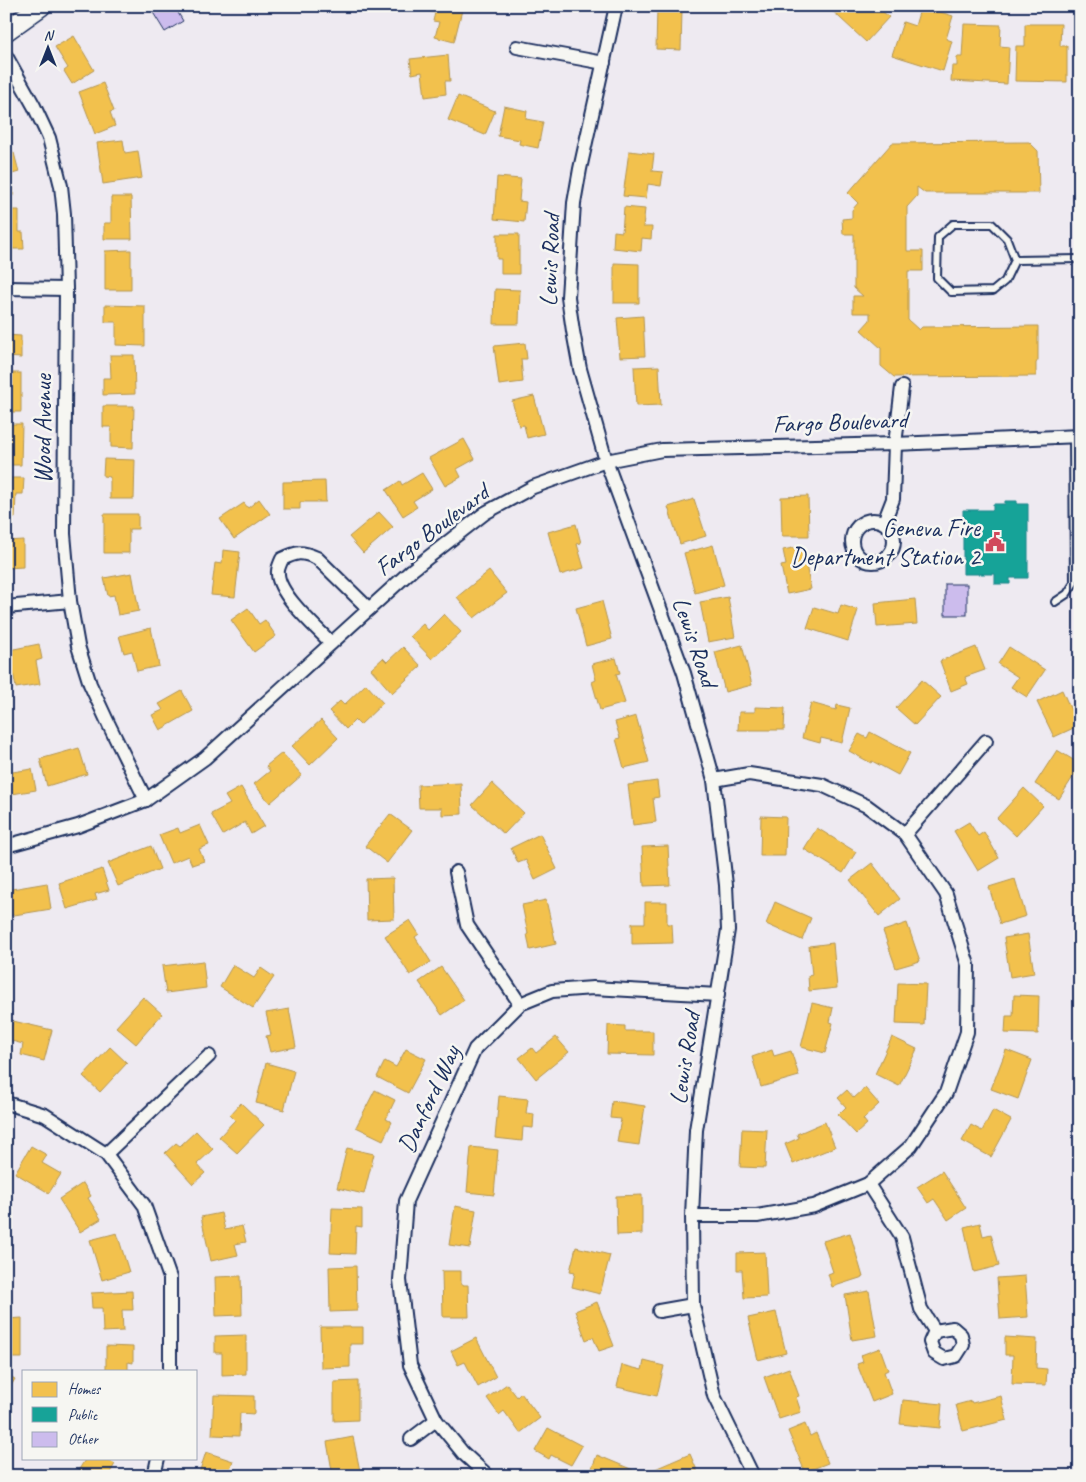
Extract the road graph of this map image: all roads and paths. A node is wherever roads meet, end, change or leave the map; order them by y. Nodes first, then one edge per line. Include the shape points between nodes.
1 (41, 6) edge
2 (616, 6) edge
3 (6, 31) edge
4 (517, 47) dead end
5 (6, 56) edge
6 (604, 63) junction
7 (1080, 259) edge
8 (1015, 260) junction
9 (6, 288) edge
10 (66, 289) junction
11 (902, 387) dead end
12 (1076, 436) edge
13 (896, 444) junction
14 (606, 461) junction
15 (884, 522) dead end
16 (70, 601) junction
17 (1054, 602) dead end
18 (6, 607) edge
19 (369, 609) junction
20 (331, 643) junction
21 (986, 741) dead end
22 (714, 780) junction
23 (146, 800) junction
24 (905, 834) junction
25 (6, 846) edge
26 (456, 872) dead end
27 (718, 995) junction
28 (520, 1004) junction
29 (209, 1056) dead end
30 (6, 1103) edge
31 (106, 1154) junction
32 (868, 1184) junction
33 (692, 1216) junction
34 (693, 1304) junction
35 (659, 1311) dead end
36 (936, 1331) dead end
37 (170, 1370) edge
38 (436, 1420) junction
39 (411, 1439) dead end
40 (158, 1460) edge
41 (154, 1476) edge
42 (488, 1476) edge
43 (753, 1476) edge

1 - 3 main road
2 - 6 street, Lewis Road
4 - 6 street
5 - 10 street, Wood Avenue via 34,106 55,160 64,214
6 - 14 street, Lewis Road via 576,194 568,298 580,369
7 - 8 lane
8 - 8 lane via 1007,239 992,224 952,224 938,237 937,278 951,292 993,291 1005,281
9 - 10 street
10 - 16 street, Wood Avenue via 64,534
11 - 13 street
12 - 13 street, Fargo Boulevard
12 - 17 lane via 1074,582 1067,594
13 - 14 street, Fargo Boulevard via 662,450
13 - 15 street via 893,499
14 - 19 street, Fargo Boulevard via 532,487 485,513 412,570
14 - 22 street, Lewis Road via 684,673
16 - 18 street
16 - 23 street, Wood Avenue via 78,646 90,684
19 - 20 street, Fargo Boulevard
19 - 20 street via 317,558 296,552 282,559 277,572 280,584
20 - 23 street, Fargo Boulevard via 204,758
21 - 24 street
22 - 24 street via 749,774 822,785 867,806
22 - 27 street, Lewis Road via 728,930
23 - 25 street, Fargo Boulevard via 78,826
24 - 32 street via 946,894 968,965 967,1032 946,1093 911,1146
26 - 28 street via 467,926
27 - 28 street, Danford Way via 593,988 552,991
27 - 33 street, Lewis Road via 696,1130
28 - 38 street, Danford Way via 475,1048 406,1201 400,1280 410,1365
29 - 31 street
30 - 31 street via 45,1115
31 - 37 street via 144,1205 170,1278
32 - 33 street via 814,1206 757,1216
32 - 36 street via 902,1237 921,1309
33 - 34 street, Lewis Road
34 - 35 street
34 - 43 street, Lewis Road via 714,1396
38 - 39 street
38 - 42 street, Danford Way via 463,1453
40 - 41 street

